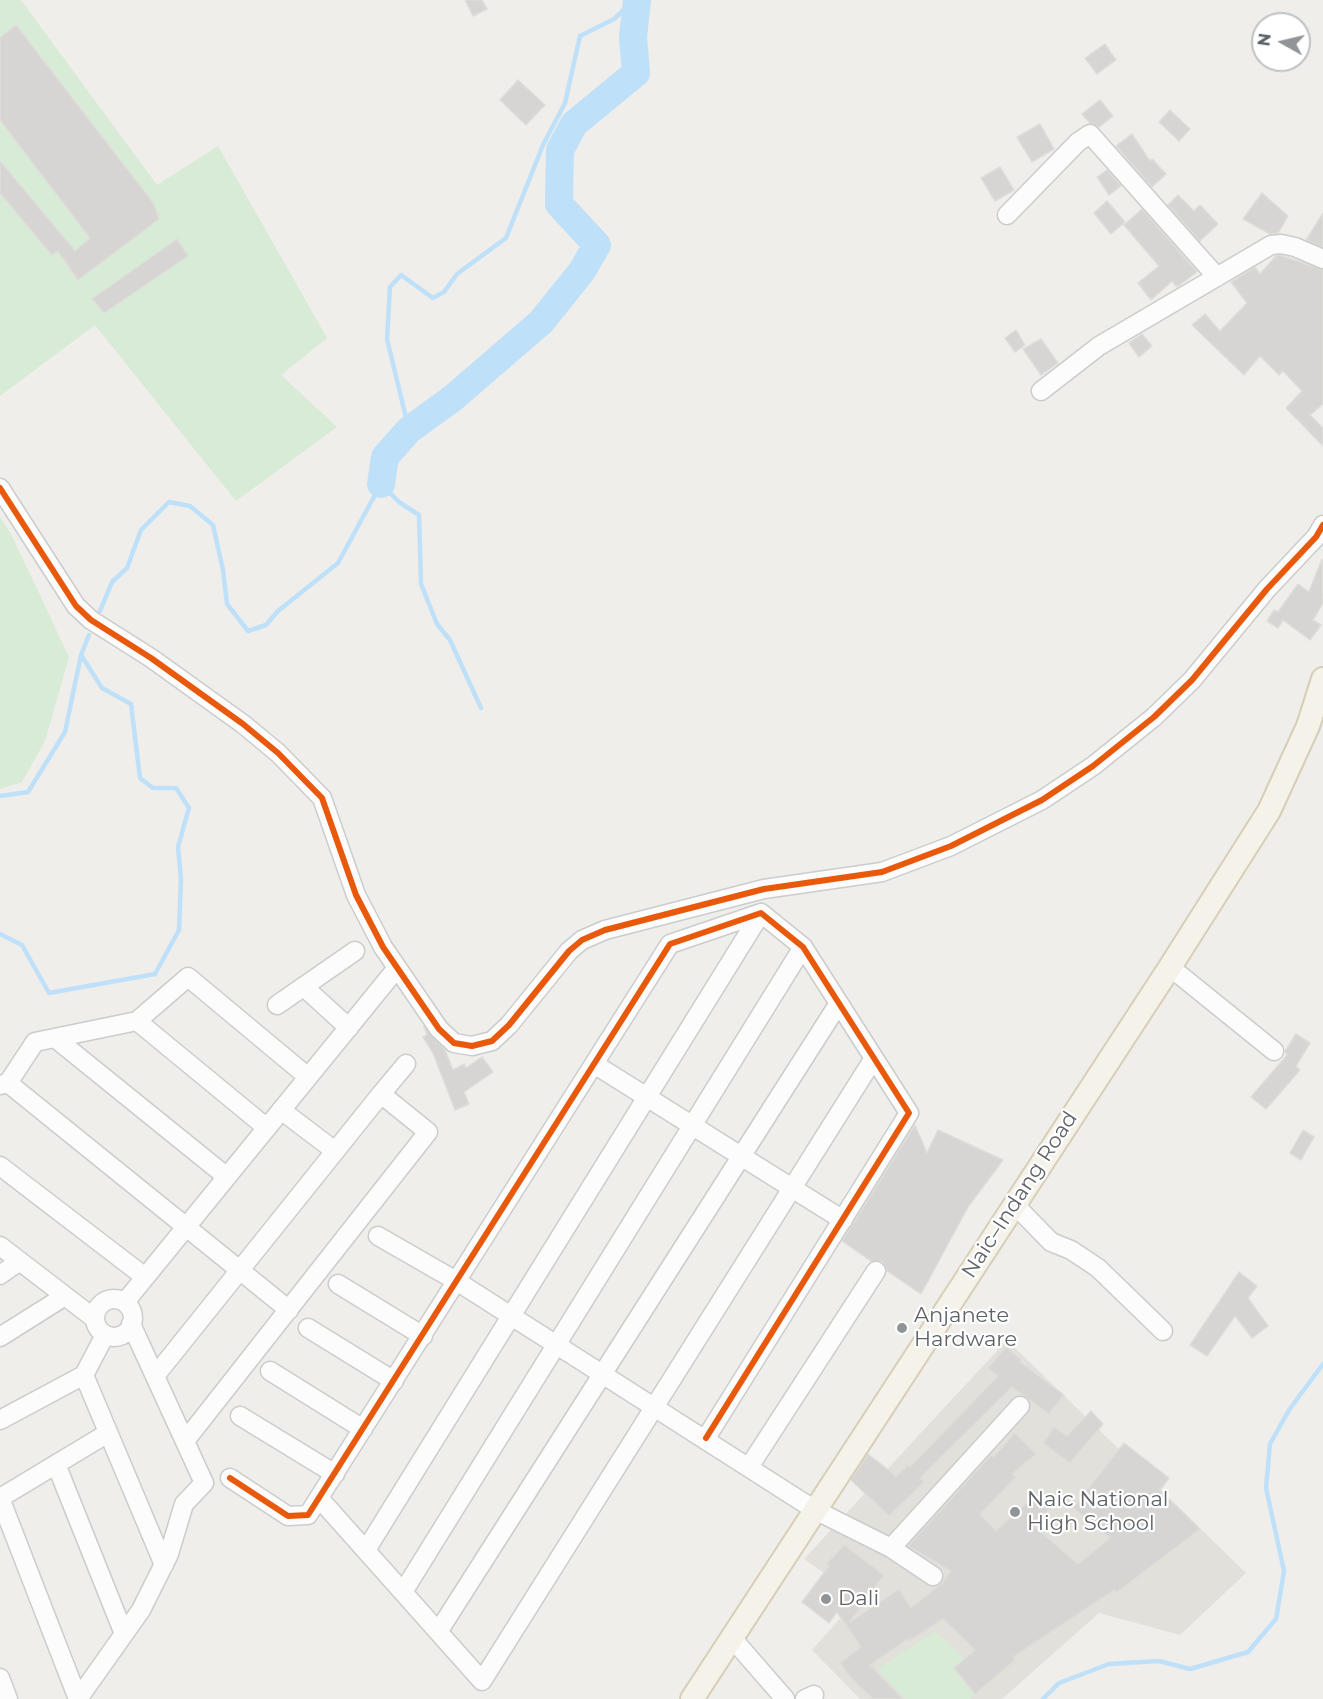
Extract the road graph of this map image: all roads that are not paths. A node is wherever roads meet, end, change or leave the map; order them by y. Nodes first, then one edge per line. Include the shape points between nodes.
1 (1007, 215) dead end
2 (1323, 259) edge
3 (1217, 277) junction
4 (1041, 391) dead end
5 (0, 488) edge
6 (1323, 525) edge
7 (1323, 679) edge
8 (761, 913) junction
9 (803, 947) junction
10 (355, 951) dead end
11 (1170, 967) junction
12 (398, 968) junction
13 (304, 987) junction
14 (839, 1003) junction
15 (277, 1005) dead end
16 (137, 1021) junction
17 (349, 1028) junction
18 (55, 1038) junction
19 (1274, 1051) dead end
20 (874, 1058) junction
21 (406, 1064) dead end
22 (594, 1064) junction
23 (308, 1077) junction
24 (4, 1084) edge
25 (381, 1094) junction
26 (647, 1097) junction
27 (281, 1110) junction
28 (692, 1126) junction
29 (267, 1128) junction
30 (335, 1151) junction
31 (742, 1156) junction
32 (0, 1166) edge
33 (227, 1177) junction
34 (792, 1188) junction
35 (1014, 1204) junction
36 (843, 1220) junction
37 (186, 1227) junction
38 (378, 1236) dead end
39 (0, 1246) edge
40 (20, 1261) junction
41 (240, 1270) junction
42 (876, 1271) dead end
43 (0, 1275) edge
44 (145, 1277) junction
45 (458, 1282) junction
46 (338, 1284) dead end
47 (65, 1296) junction
48 (125, 1302) junction
49 (289, 1310) junction
50 (511, 1316) junction
51 (95, 1319) junction
52 (131, 1324) junction
53 (308, 1328) dead end
54 (1163, 1331) dead end
55 (105, 1335) junction
56 (423, 1336) junction
57 (0, 1337) edge
58 (557, 1344) junction
59 (270, 1371) dead end
60 (603, 1374) junction
61 (84, 1375) junction
62 (155, 1376) junction
63 (394, 1381) junction
64 (655, 1406) junction
65 (1020, 1406) dead end
66 (240, 1416) dead end
67 (0, 1420) edge
68 (363, 1429) junction
69 (108, 1433) junction
70 (706, 1438) junction
71 (185, 1441) junction
72 (56, 1464) junction
73 (749, 1467) junction
74 (335, 1474) junction
75 (230, 1478) dead end
76 (0, 1498) edge
77 (319, 1498) junction
78 (815, 1510) junction
79 (891, 1548) junction
80 (366, 1550) junction
81 (164, 1565) junction
82 (933, 1575) dead end
83 (403, 1592) junction
84 (438, 1632) junction
85 (124, 1634) junction
86 (732, 1638) junction
87 (0, 1678) edge
88 (8, 1699) edge
89 (78, 1699) edge
90 (692, 1699) edge
91 (785, 1699) edge

1 - 3 street via 1090,134
2 - 3 street via 1295,247 1275,244
3 - 4 street via 1099,346
5 - 12 street via 76,606 278,753 322,798 356,895
6 - 12 street via 1192,680 1154,717 1093,766 1042,800 951,846 882,872 764,889 605,930 569,951 492,1041 472,1046 454,1043 439,1029
7 - 11 main road, Naic–Indang Road via 1308,726 1269,811
8 - 9 street
8 - 22 street via 670,944
8 - 26 street
9 - 14 street
9 - 28 street
10 - 13 street
11 - 19 street
11 - 35 main road, Naic–Indang Road
12 - 17 street
13 - 15 street
13 - 17 street
14 - 20 street
14 - 31 street
16 - 18 street
16 - 23 street via 188,977
16 - 29 street
17 - 23 street
18 - 24 street via 35,1042
18 - 33 street
20 - 34 street
20 - 36 street via 909,1113
21 - 25 street
22 - 26 street
22 - 45 street
23 - 27 street
24 - 37 street
25 - 30 street
25 - 49 street via 429,1132
26 - 28 street
26 - 50 street
27 - 29 street
27 - 30 street
28 - 31 street
28 - 58 street
29 - 33 street
30 - 41 street
31 - 34 street
31 - 60 street
32 - 44 street
33 - 37 street
34 - 36 street
34 - 64 street
35 - 54 street via 1052,1242 1098,1268
35 - 78 main road, Naic–Indang Road
36 - 70 street
37 - 41 street
37 - 44 street
38 - 45 street
39 - 40 street
40 - 43 street
40 - 47 street
41 - 49 street
41 - 62 street
42 - 73 street
44 - 48 street
45 - 50 street
45 - 56 street
46 - 56 street
47 - 51 street
47 - 57 street
48 - 51 street via 114,1298 102,1302
48 - 52 street via 132,1312
49 - 71 street
50 - 58 street
50 - 80 street
51 - 55 street
52 - 55 street via 117,1336
52 - 62 street
53 - 63 street
55 - 61 street
56 - 63 street
58 - 60 street
58 - 83 street
59 - 68 street
60 - 64 street
60 - 84 street
61 - 67 street
61 - 69 street
62 - 71 street
63 - 68 street
64 - 70 street
64 - 84 street via 482,1681
65 - 79 street
66 - 74 street
68 - 74 street
69 - 72 street
69 - 81 street
70 - 73 street
71 - 81 street via 204,1483 184,1504
72 - 76 street
72 - 85 street
73 - 78 street
74 - 77 street
75 - 77 street via 288,1516 308,1515
76 - 89 street
77 - 80 street
78 - 79 street
78 - 86 main road, Naic–Indang Road
79 - 82 street
80 - 83 street
81 - 85 street
83 - 84 street
85 - 89 street
86 - 90 main road, Naic–Indang Road
86 - 91 street
87 - 88 street

